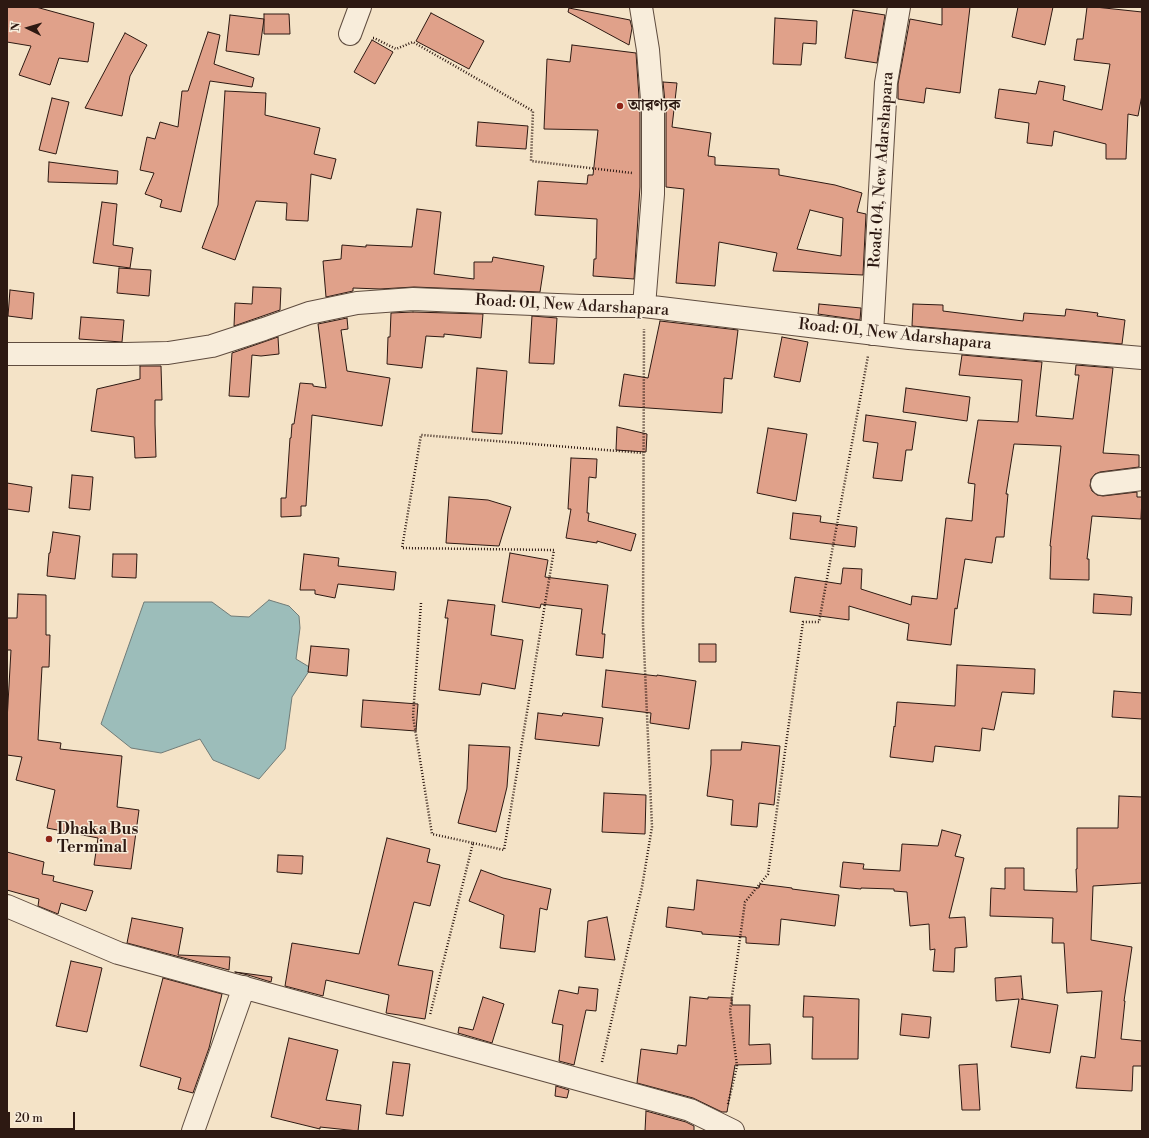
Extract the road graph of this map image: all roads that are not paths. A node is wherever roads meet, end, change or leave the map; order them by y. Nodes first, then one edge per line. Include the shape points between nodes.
1 (360, 7) edge
2 (641, 7) edge
3 (899, 7) edge
4 (350, 34) road end
5 (644, 306) junction
6 (872, 334) junction
7 (7, 354) edge
8 (1142, 358) edge
9 (1142, 479) edge
10 (1102, 484) dead end
11 (7, 906) edge
12 (244, 987) junction
13 (728, 1129) edge
14 (193, 1131) edge

1 - 4 street
2 - 5 street via 648,50 653,112 653,194
3 - 6 street, Road: 04, New Adarshapara via 886,83
5 - 6 street, Road: 01, New Adarshapara
5 - 7 street, Road: 01, New Adarshapara via 413,299 357,303 309,313 212,346 168,354
6 - 8 street, Road: 01, New Adarshapara
9 - 10 street
11 - 12 street via 118,953
12 - 13 street via 690,1110
12 - 14 street

